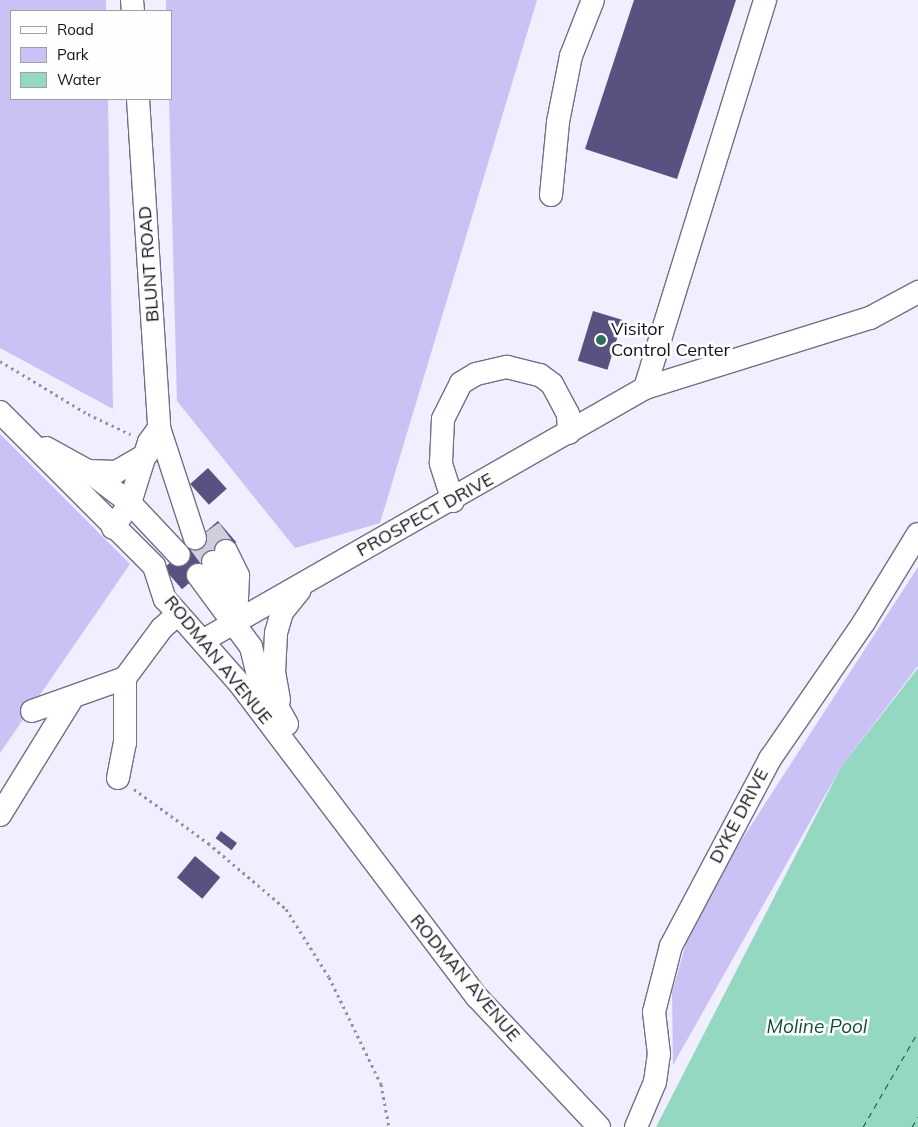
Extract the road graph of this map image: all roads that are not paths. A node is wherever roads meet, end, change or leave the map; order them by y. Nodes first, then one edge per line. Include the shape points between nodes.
1 (593, 0) edge
2 (765, 0) edge
3 (138, 100) edge
4 (552, 195) dead end
5 (918, 292) edge
6 (645, 388) junction
7 (0, 412) edge
8 (569, 433) junction
9 (30, 439) junction
10 (152, 441) junction
11 (88, 471) junction
12 (453, 501) junction
13 (130, 503) junction
14 (113, 528) junction
15 (918, 534) edge
16 (180, 555) tunnel mouth
17 (310, 579) junction
18 (178, 615) junction
19 (236, 622) junction
20 (204, 640) junction
21 (125, 678) junction
22 (71, 700) junction
23 (32, 711) dead end
24 (289, 727) junction
25 (118, 778) road end
26 (324, 796) junction
27 (0, 815) edge
28 (599, 1127) edge
29 (636, 1127) edge

1 - 4 street via 571,56 558,122
2 - 6 street
3 - 10 street, BLUNT ROAD
5 - 6 street, PROSPECT DRIVE via 870,318
6 - 8 street, PROSPECT DRIVE
7 - 9 street, RODMAN AVENUE
8 - 12 street, PROSPECT DRIVE
8 - 12 street via 568,414 552,384 540,375 507,367 476,374 461,383 443,419 441,462
9 - 11 street, RODMAN AVENUE
9 - 14 street, RODMAN AVENUE
10 - 11 street via 116,472
10 - 13 street, BLUNT ROAD
10 - 13 street, BLUNT ROAD via 201,535
11 - 13 street, RODMAN AVENUE
12 - 17 street, PROSPECT DRIVE
13 - 14 street, BLUNT ROAD
13 - 16 street, RODMAN AVENUE
14 - 18 street, RODMAN AVENUE via 154,566 165,599
15 - 29 street, DYKE DRIVE via 770,759 671,946 654,1012 659,1054 655,1082
17 - 19 street, PROSPECT DRIVE
17 - 24 street via 282,612 273,652 278,697
18 - 20 street, RODMAN AVENUE
18 - 21 street via 162,628
19 - 19 street, RODMAN AVENUE via 212,562 238,576
19 - 20 street, PROSPECT DRIVE
19 - 24 street, RODMAN AVENUE via 251,647 260,678
20 - 26 street, RODMAN AVENUE
21 - 22 street
21 - 25 street via 125,743
22 - 23 street
22 - 27 street
24 - 26 street, RODMAN AVENUE via 308,756
26 - 28 street, RODMAN AVENUE via 478,997

